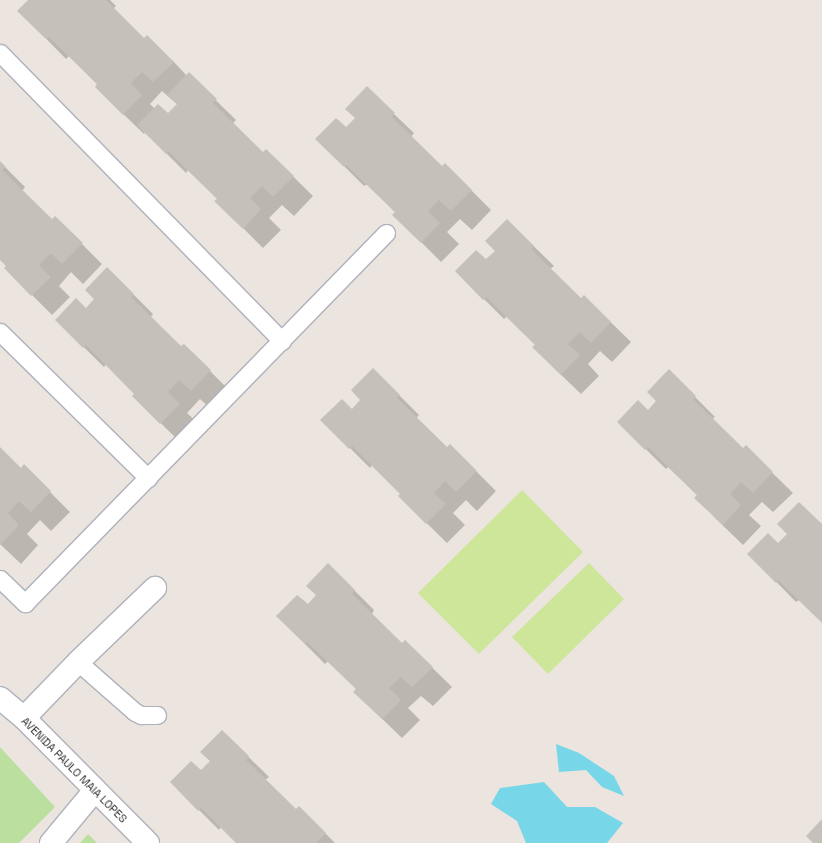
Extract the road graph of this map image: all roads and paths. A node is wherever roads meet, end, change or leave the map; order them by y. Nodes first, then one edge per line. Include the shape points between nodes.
1 (0, 53) edge
2 (386, 234) dead end
3 (0, 332) edge
4 (282, 341) junction
5 (148, 478) junction
6 (0, 580) edge
7 (155, 588) dead end
8 (78, 662) junction
9 (0, 698) edge
10 (157, 715) dead end
11 (24, 718) junction
12 (95, 790) junction
13 (50, 843) edge
14 (148, 843) edge

1 - 4 lane
2 - 4 lane
3 - 5 lane
4 - 5 lane
5 - 6 lane via 25,603
7 - 8 street
8 - 10 lane via 135,712 142,715
8 - 11 street
9 - 11 street, AVENIDA PAULO MAIA LOPES
11 - 12 street, AVENIDA PAULO MAIA LOPES
12 - 13 street
12 - 14 street, AVENIDA PAULO MAIA LOPES

